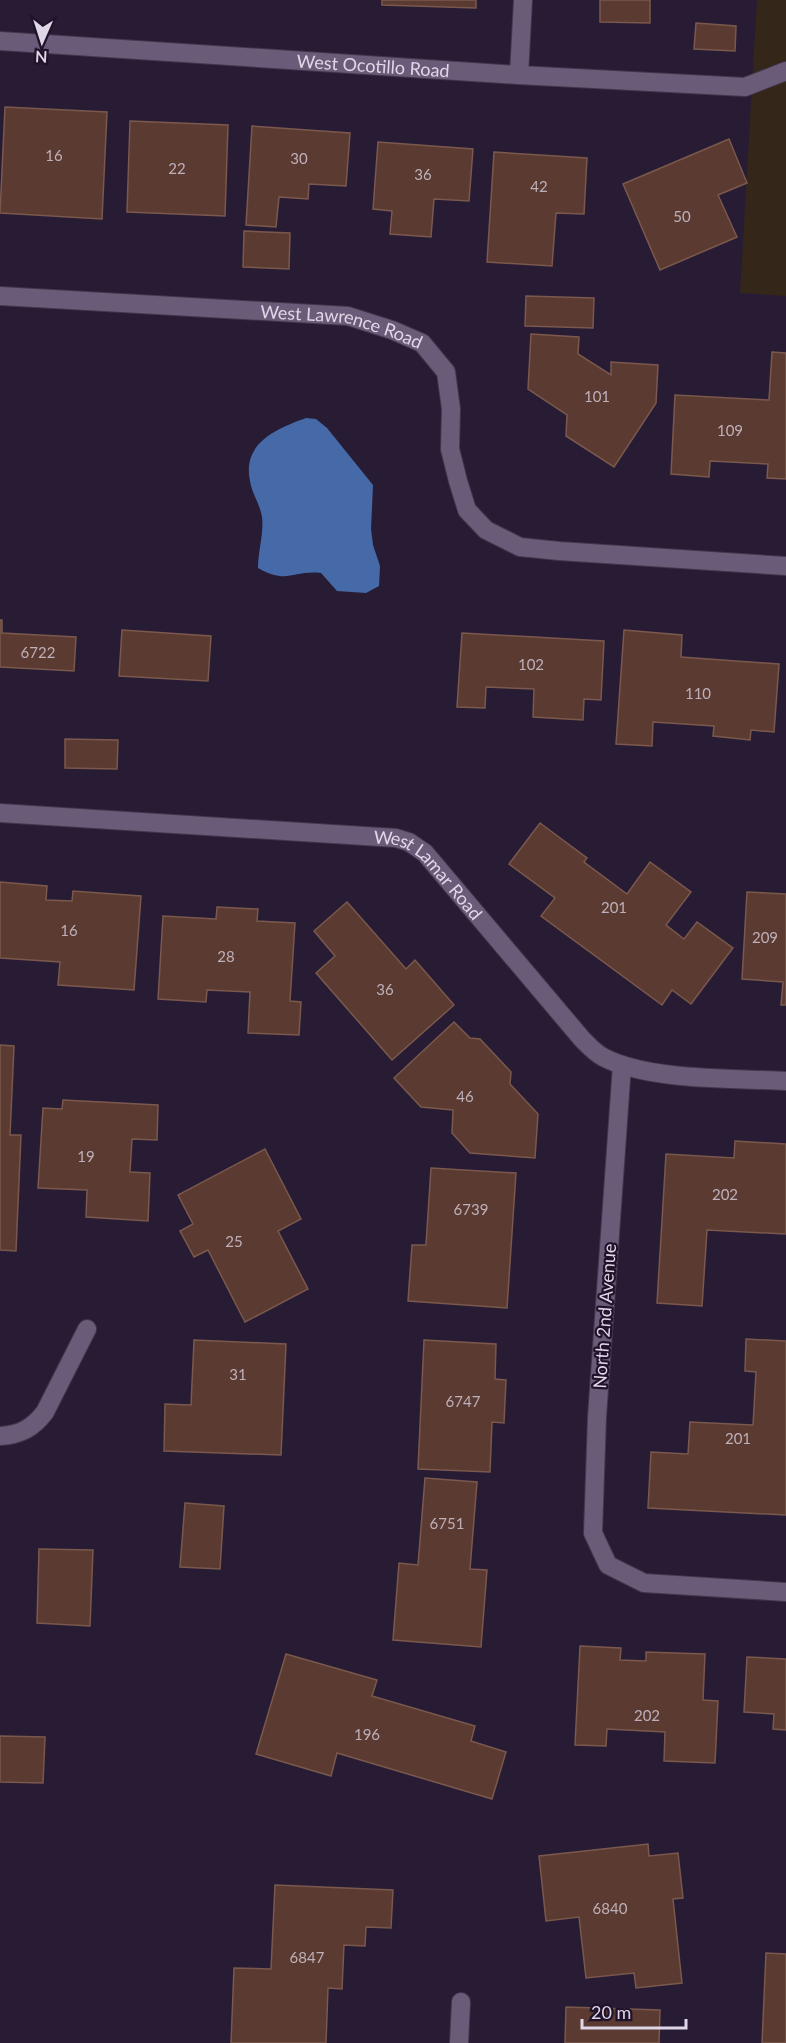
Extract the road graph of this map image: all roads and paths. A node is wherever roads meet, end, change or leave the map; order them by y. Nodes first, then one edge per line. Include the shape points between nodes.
1 (523, 0) edge
2 (0, 40) edge
3 (786, 70) edge
4 (519, 75) junction
5 (0, 296) edge
6 (786, 566) edge
7 (0, 813) edge
8 (622, 1065) junction
9 (786, 1081) edge
10 (87, 1329) dead end
11 (0, 1436) edge
12 (786, 1592) edge
13 (461, 2002) dead end
14 (459, 2043) edge

1 - 4 street
2 - 4 street, West Ocotillo Road
3 - 4 street, West Ocotillo Road via 745,87
5 - 6 street, West Lawrence Road via 348,316 392,330 422,343 446,372 451,409 450,449 458,481 467,510 486,530 520,547
7 - 8 street, West Lamar Road via 396,838 410,842 425,853 582,1039 602,1057
8 - 9 street, West Lamar Road via 682,1075
8 - 12 street, North 2nd Avenue via 597,1417 593,1533 608,1564 644,1583
10 - 11 street via 39,1421 21,1433
13 - 14 street

